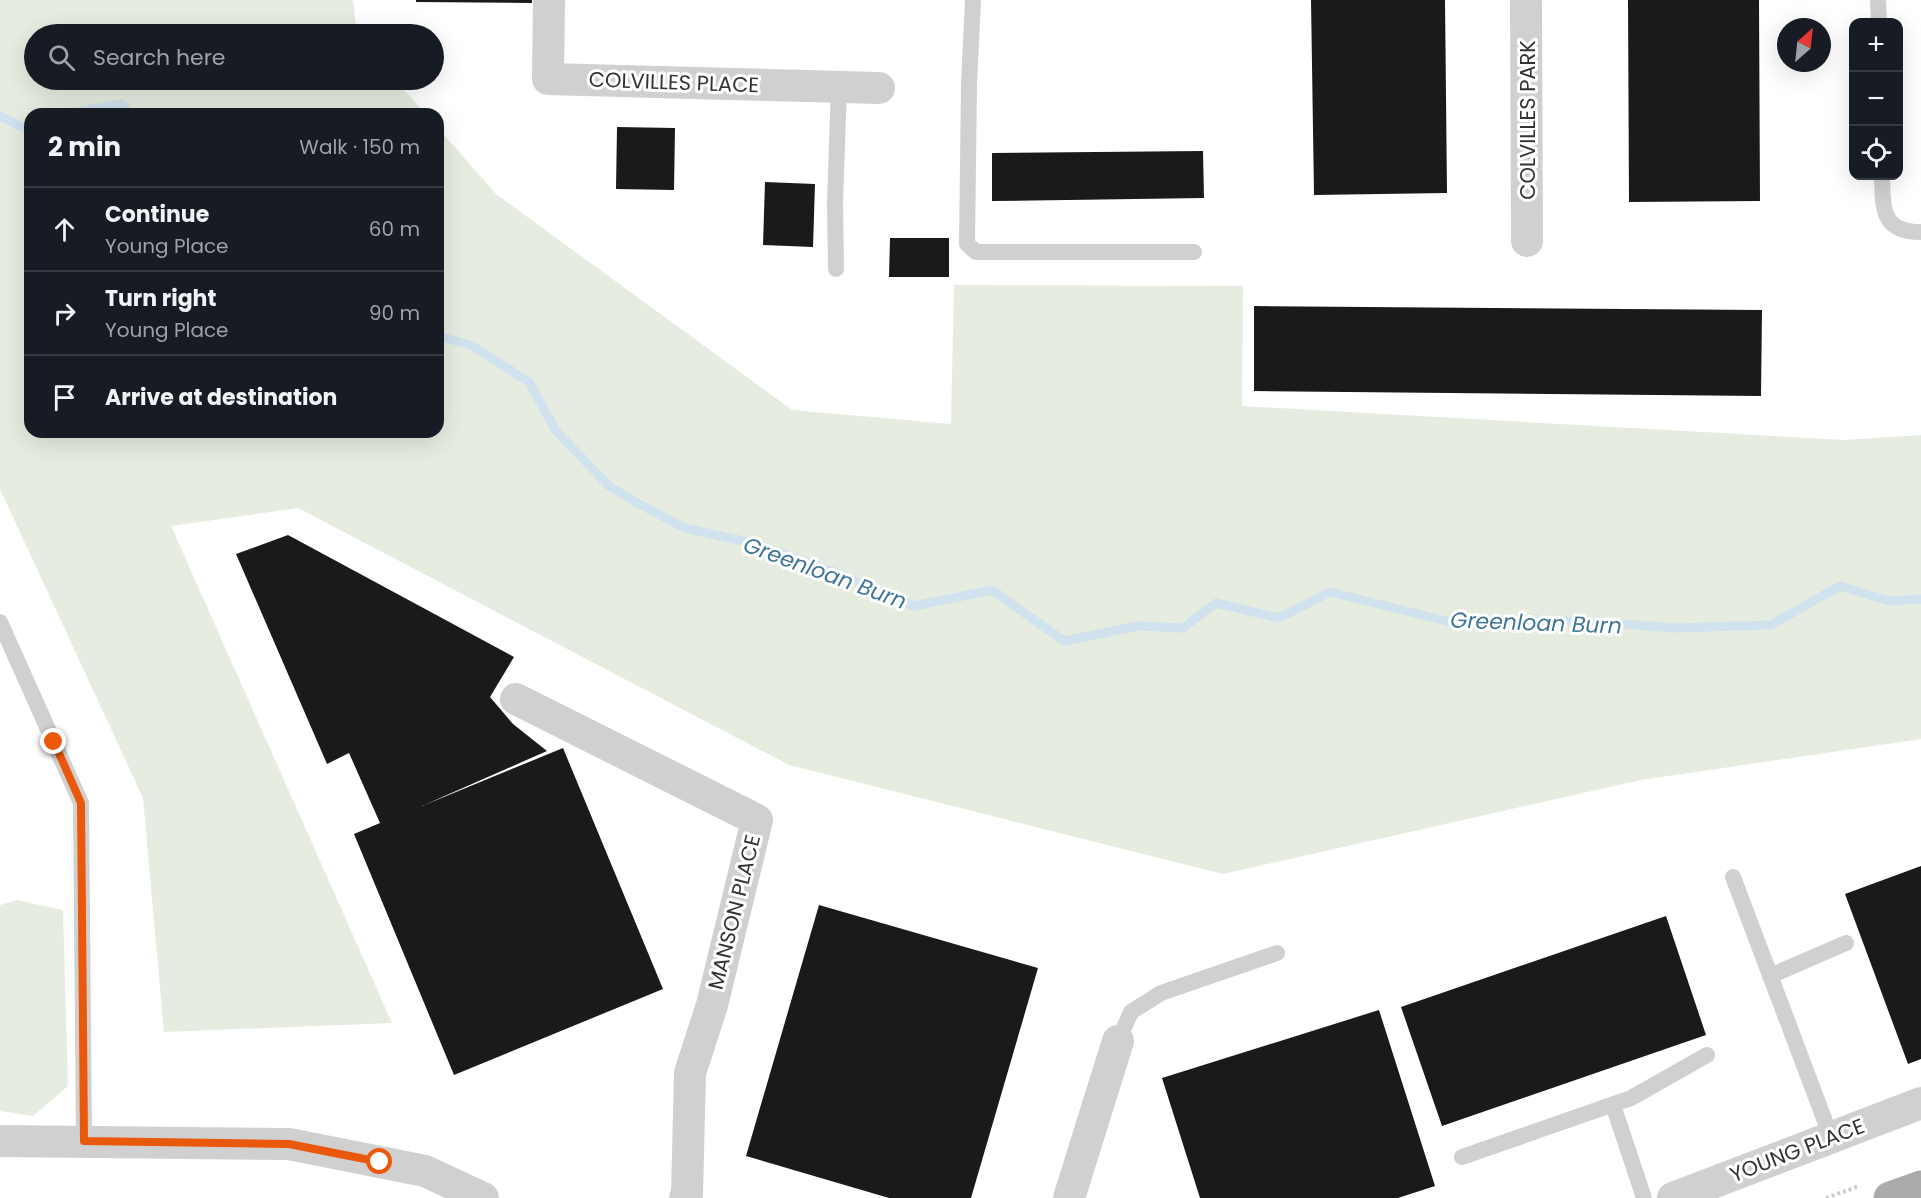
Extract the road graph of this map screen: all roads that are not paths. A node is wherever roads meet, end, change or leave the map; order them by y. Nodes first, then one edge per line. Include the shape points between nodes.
1 (549, 0) edge
2 (973, 0) edge
3 (1526, 0) edge
4 (1878, 0) edge
5 (1879, 18) edge
6 (838, 87) junction
7 (879, 88) dead end
8 (1882, 180) edge
9 (1921, 232) edge
10 (1527, 241) dead end
11 (1194, 252) dead end
12 (836, 269) dead end
13 (0, 622) edge
14 (516, 699) dead end
15 (1733, 877) dead end
16 (1846, 943) dead end
17 (1277, 953) dead end
18 (1770, 976) junction
19 (1118, 1041) joint
20 (1707, 1055) dead end
21 (1921, 1103) edge
22 (1613, 1105) junction
23 (1831, 1137) junction
24 (0, 1141) edge
25 (84, 1141) junction
26 (1462, 1157) dead end
27 (1921, 1187) edge
28 (483, 1198) edge
29 (685, 1198) edge
30 (1069, 1198) edge
31 (1644, 1198) edge
32 (1673, 1198) edge
33 (1890, 1198) edge

1 - 6 street, COLVILLES PLACE via 548,79
2 - 11 lane via 967,244 976,252
3 - 10 street, COLVILLES PARK
4 - 5 lane
6 - 7 street, COLVILLES PLACE
6 - 12 lane
8 - 9 lane via 1883,205 1890,222 1906,232
13 - 25 lane via 81,803
14 - 29 street, MANSON PLACE via 757,820 712,1005 690,1073
15 - 18 lane
16 - 18 lane
17 - 19 lane via 1161,993 1131,1012
18 - 23 lane
19 - 30 street
20 - 22 lane
21 - 23 street, YOUNG PLACE
22 - 26 lane
22 - 31 lane
23 - 32 street, YOUNG PLACE
24 - 25 street
25 - 28 street via 289,1144 425,1171
27 - 33 main road

